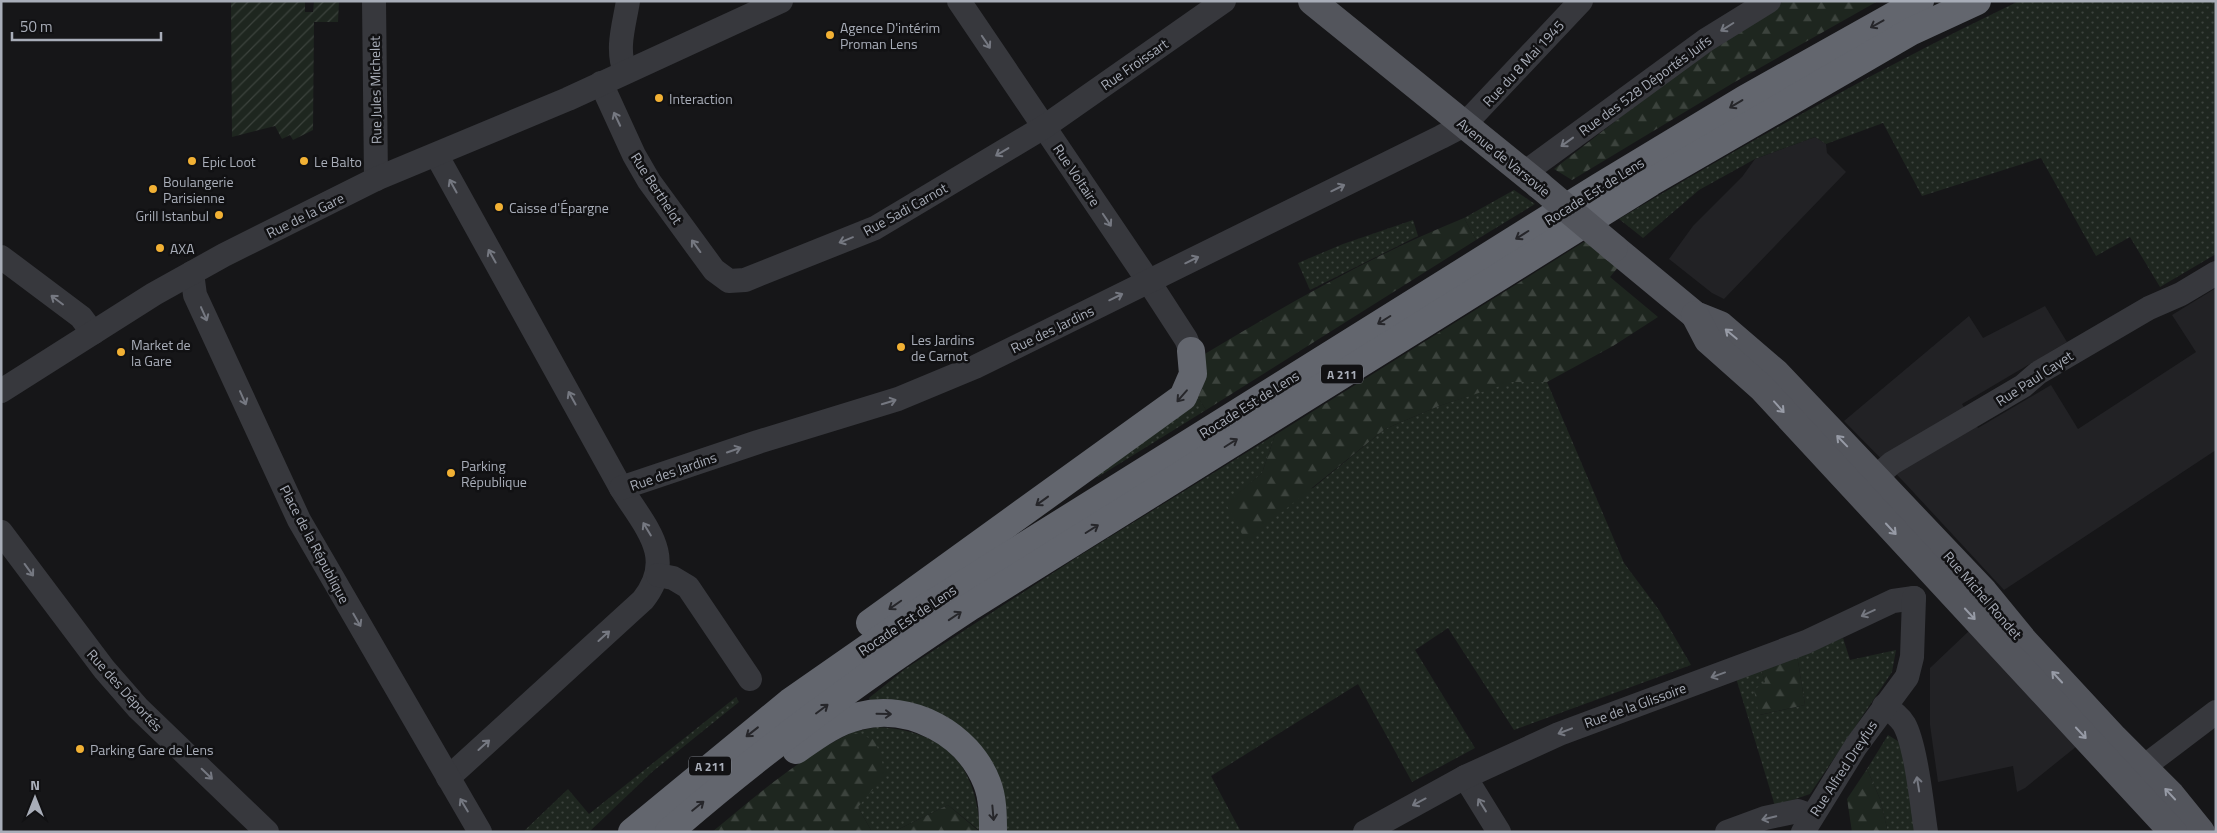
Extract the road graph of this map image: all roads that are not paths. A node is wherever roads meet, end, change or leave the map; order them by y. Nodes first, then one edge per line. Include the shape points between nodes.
1 (374, 1) edge
2 (628, 1) edge
3 (781, 1) edge
4 (959, 1) edge
5 (1224, 1) edge
6 (1312, 1) edge
7 (1581, 1) edge
8 (1769, 1) edge
9 (1920, 1) edge
10 (1977, 1) edge
11 (626, 72) junction
12 (601, 83) junction
13 (1464, 125) junction
14 (1044, 127) junction
15 (437, 156) junction
16 (376, 179) junction
17 (1531, 179) junction
18 (1, 257) edge
19 (192, 273) junction
20 (2216, 273) edge
21 (729, 280) joint
22 (1148, 282) junction
23 (93, 333) junction
24 (1190, 351) joint
25 (1754, 366) joint
26 (1, 391) edge
27 (1867, 485) junction
28 (622, 488) junction
29 (1, 532) edge
30 (1946, 569) junction
31 (658, 575) junction
32 (1914, 598) junction
33 (750, 679) dead end
34 (790, 702) junction
35 (1884, 706) junction
36 (2216, 712) edge
37 (2136, 775) junction
38 (1466, 777) junction
39 (448, 778) junction
40 (729, 782) junction
41 (1808, 824) edge
42 (267, 832) edge
43 (480, 832) edge
44 (632, 832) edge
45 (668, 832) edge
46 (994, 832) edge
47 (1365, 832) edge
48 (1499, 832) edge
49 (1727, 832) edge
50 (1926, 832) edge
51 (2172, 832) edge
52 (2201, 832) edge

1 - 16 street, Rue Jules Michelet
2 - 11 street via 620,47
3 - 11 street, Rue de la Gare
4 -> 14 street, Rue Voltaire
5 - 14 street, Rue Froissart
6 - 13 main road, Avenue de Varsovie
7 - 13 street, Rue du 8 Mai 1945
8 -> 17 street, Rue des 528 Déportés Juifs via 1706,40
9 -> 34 highway, Rocade Est de Lens / A 211 via 1745,99 1289,379 930,604
40 -> 10 highway, Rocade Est de Lens / A 211 via 887,661 1074,540 1651,182 1912,32
11 - 12 street, Rue de la Gare
12 - 15 street, Rue de la Gare
21 -> 12 street, Rue Berthelot via 714,270 649,181
13 - 17 main road, Avenue de Varsovie
22 -> 13 street, Rue des Jardins
14 -> 21 street, Rue Sadi Carnot via 875,228 745,280
14 -> 22 street, Rue Voltaire
15 - 16 street, Rue de la Gare
28 -> 15 street
16 - 19 street, Rue de la Gare
17 - 25 main road, Avenue de Varsovie, bridge via 1694,315 1708,340
23 -> 18 street via 80,317
19 - 23 street, Rue de la Gare
19 -> 39 street, Place de la République via 195,295 299,520
20 - 27 street, Rue Paul Cayet via 2038,372 2023,386 1892,464
22 - 24 street, Rue Voltaire via 1186,339
28 -> 22 street, Rue des Jardins via 898,399 976,366
23 - 26 street, Rue de la Gare
24 -> 34 highway via 1193,374 1183,397 820,660
25 - 27 main road, Rue Michel Rondet
27 - 30 main road, Rue Michel Rondet
31 -> 28 street via 656,546
29 -> 42 street, Rue des Déportés via 104,669 138,708
30 - 32 street
30 - 37 main road, Rue Michel Rondet
31 - 33 street via 673,578 688,587
39 -> 31 street via 643,600
32 - 35 street, Rue Alfred Dreyfus via 1911,667 1902,685
32 -> 38 street, Rue de la Glissoire via 1893,601 1806,642 1559,734
34 -> 44 highway, Rocade Est de Lens / A 211
35 - 41 street, Rue Alfred Dreyfus
50 -> 35 street via 1910,739 1904,724
36 - 37 street
37 - 51 main road, Rue Michel Rondet
52 -> 37 main road, Rue Michel Rondet via 2181,806
38 -> 47 street, Rue de la Glissoire
48 -> 38 street
43 -> 39 street, Place de la République
45 -> 40 highway, A 211
40 -> 46 highway via 765,774 821,732 842,722 868,715 909,716 937,726 954,738 975,762 987,783
41 -> 49 street via 1798,811 1765,818

